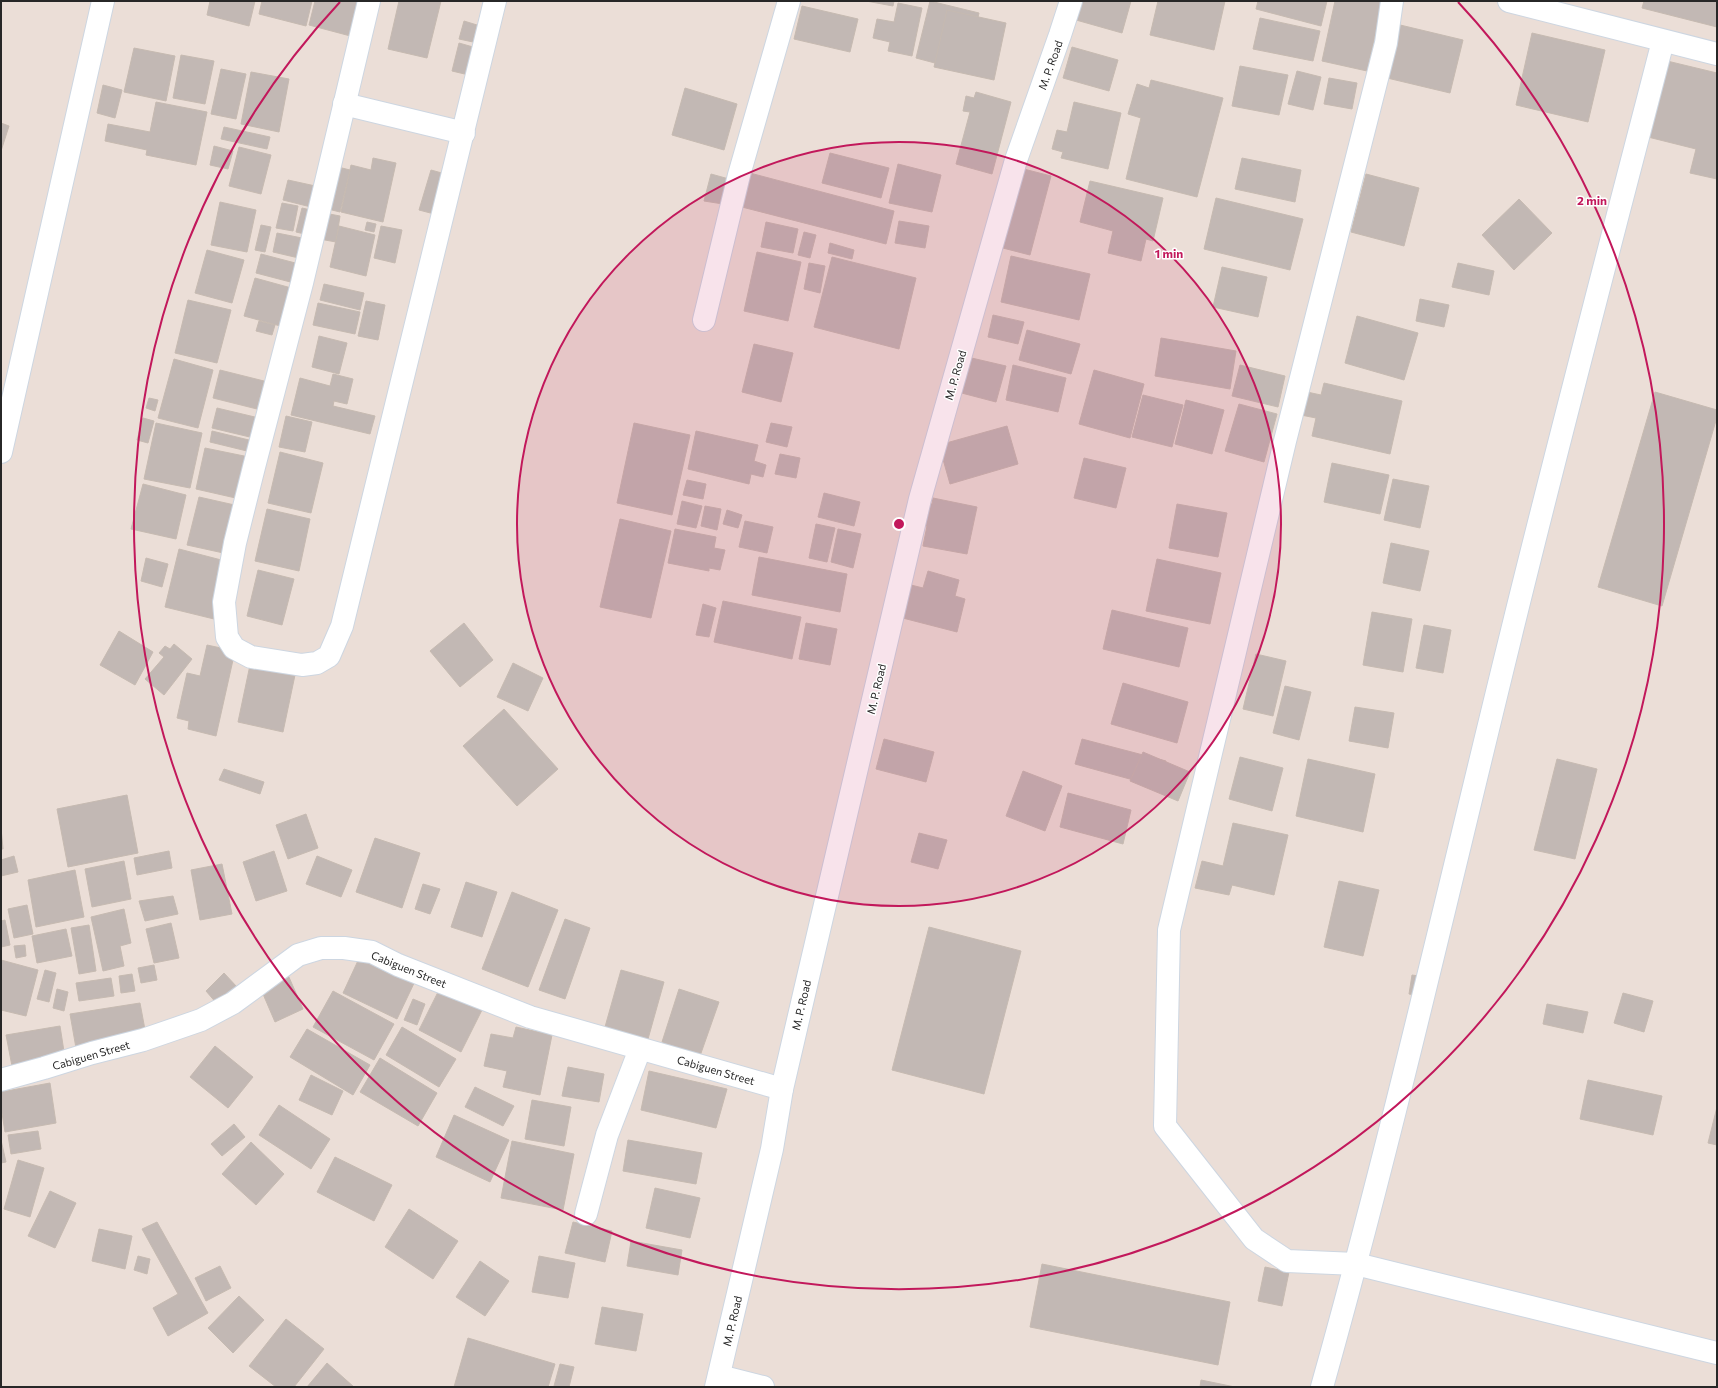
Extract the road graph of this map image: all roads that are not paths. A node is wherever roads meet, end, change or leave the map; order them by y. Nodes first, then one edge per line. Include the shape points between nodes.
1 (103, 1) edge
2 (369, 1) edge
3 (495, 1) edge
4 (789, 1) edge
5 (1071, 1) edge
6 (1392, 1) edge
7 (1509, 1) edge
8 (1663, 41) junction
9 (1717, 54) edge
10 (344, 104) junction
11 (464, 133) junction
12 (704, 320) dead end
13 (1, 452) edge
14 (640, 1049) junction
15 (1, 1080) edge
16 (782, 1089) junction
17 (586, 1214) dead end
18 (1356, 1264) junction
19 (1717, 1352) edge
20 (717, 1382) edge
21 (763, 1387) edge
22 (1322, 1387) edge

1 - 13 street
2 - 10 street
3 - 11 street
4 - 12 street via 739,175
5 - 16 street, M. P. Road via 1016,160 920,499
6 - 18 street via 1386,43 1285,441 1169,930 1165,1126 1254,1239 1287,1262
7 - 8 street
8 - 9 street
8 - 18 street via 1511,633
10 - 11 street
10 - 11 street via 302,283 252,474 224,602 227,637 234,648 251,657 302,666 317,663 329,656 342,626
14 - 15 street, Cabiguen Street via 530,1017 398,965 372,952 321,948 298,955 233,1003 201,1020 143,1040
14 - 16 street, Cabiguen Street
14 - 17 street via 607,1135
16 - 20 street, M. P. Road via 772,1149
18 - 19 street
18 - 22 street
20 - 21 street

